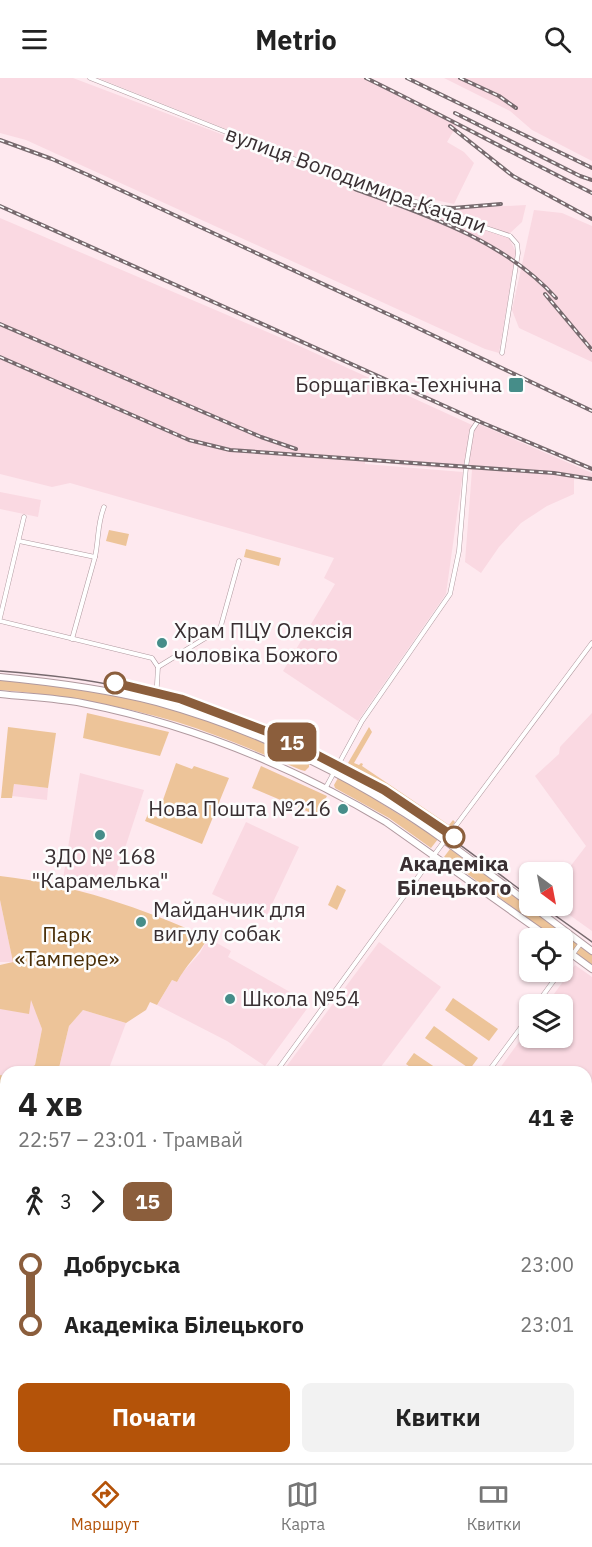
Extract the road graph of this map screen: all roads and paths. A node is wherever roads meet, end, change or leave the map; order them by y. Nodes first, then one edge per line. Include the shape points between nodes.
1 (90, 78) edge
2 (502, 353) dead end
3 (478, 421) dead end
4 (104, 507) dead end
5 (24, 518) dead end
6 (19, 541) junction
7 (95, 557) junction
8 (239, 561) dead end
9 (0, 620) edge
10 (72, 639) junction
11 (592, 643) edge
12 (158, 667) junction
13 (0, 677) edge
14 (0, 694) edge
15 (156, 702) junction
16 (333, 771) junction
17 (325, 789) junction
18 (445, 841) junction
19 (434, 855) junction
20 (519, 896) edge
21 (545, 916) edge
22 (536, 928) edge
23 (581, 943) junction
24 (592, 951) edge
25 (573, 955) joint
26 (592, 969) edge
27 (519, 1030) edge
28 (280, 1066) edge
29 (492, 1066) edge

1 - 2 street, вулиця Володимира Качали via 367,188 451,212 510,236 518,253
3 - 16 street via 472,430 466,467 459,551 450,594 362,721
4 - 7 street via 98,522
5 - 6 street
6 - 7 street
6 - 9 street
7 - 10 street
8 - 12 street via 220,629
9 - 10 street
10 - 12 street via 152,658
11 - 18 street
12 - 15 street
13 - 15 main road via 45,681
14 - 17 main road via 82,703 168,724 244,751
15 - 16 main road via 249,734
16 - 17 street
16 - 18 main road
17 - 19 main road via 364,809
18 - 19 street
18 - 20 main road
19 - 22 main road
19 - 28 street
21 - 23 main road
23 - 24 main road
23 - 25 street
25 - 26 main road
27 - 29 street

